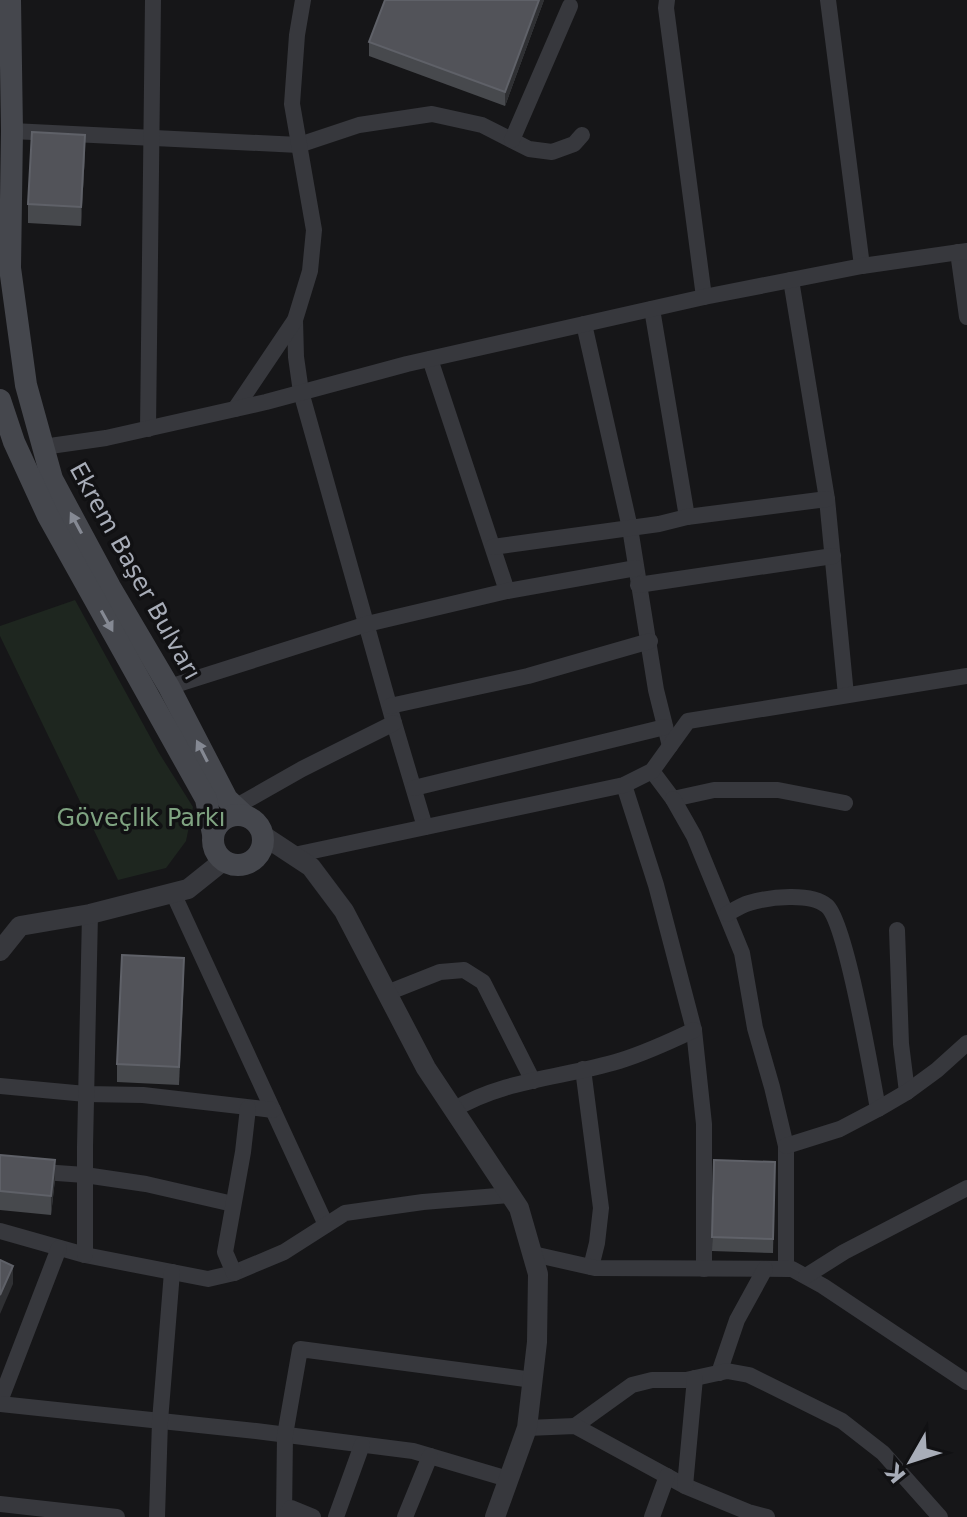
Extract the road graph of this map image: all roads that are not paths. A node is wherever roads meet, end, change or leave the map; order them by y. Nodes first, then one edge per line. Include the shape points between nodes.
1 (10, 0) edge
2 (153, 0) edge
3 (303, 0) edge
4 (667, 0) edge
5 (828, 0) edge
6 (570, 6) dead end
7 (12, 131) junction
8 (582, 135) dead end
9 (153, 138) junction
10 (512, 140) junction
11 (299, 145) junction
12 (963, 252) edge
13 (862, 266) junction
14 (791, 280) junction
15 (704, 297) junction
16 (652, 309) junction
17 (967, 317) edge
18 (295, 320) junction
19 (584, 324) junction
20 (430, 359) junction
21 (301, 392) junction
22 (0, 400) edge
23 (235, 409) junction
24 (148, 429) junction
25 (43, 447) junction
26 (827, 499) junction
27 (687, 517) junction
28 (630, 528) junction
29 (493, 547) junction
30 (833, 556) junction
31 (637, 577) junction
32 (507, 591) junction
33 (367, 624) junction
34 (650, 641) junction
35 (967, 676) edge
36 (169, 687) junction
37 (846, 695) junction
38 (390, 706) junction
39 (394, 723) junction
40 (665, 727) junction
41 (670, 746) junction
42 (652, 771) junction
43 (624, 785) junction
44 (414, 788) junction
45 (673, 799) junction
46 (845, 803) dead end
47 (239, 811) junction
48 (425, 827) junction
49 (213, 834) junction
50 (264, 836) junction
51 (294, 855) junction
52 (223, 861) junction
53 (173, 893) junction
54 (90, 914) junction
55 (727, 914) junction
56 (7, 928) edge
57 (897, 930) dead end
58 (0, 951) edge
59 (387, 993) junction
60 (694, 1030) junction
61 (967, 1043) edge
62 (583, 1069) junction
63 (533, 1081) junction
64 (0, 1086) edge
65 (907, 1092) junction
66 (86, 1094) junction
67 (248, 1108) junction
68 (878, 1109) junction
69 (273, 1110) junction
70 (453, 1110) junction
71 (786, 1146) junction
72 (0, 1169) edge
73 (85, 1175) junction
74 (967, 1188) edge
75 (510, 1195) junction
76 (233, 1204) junction
77 (326, 1225) junction
78 (0, 1231) edge
79 (59, 1248) junction
80 (533, 1254) junction
81 (85, 1255) junction
82 (591, 1267) junction
83 (704, 1269) junction
84 (765, 1269) junction
85 (786, 1269) junction
86 (172, 1272) junction
87 (234, 1273) junction
88 (806, 1276) junction
89 (719, 1373) junction
90 (695, 1378) junction
91 (533, 1380) junction
92 (967, 1382) edge
93 (0, 1402) edge
94 (160, 1421) junction
95 (575, 1426) junction
96 (527, 1428) junction
97 (285, 1435) junction
98 (362, 1445) junction
99 (430, 1456) junction
100 (667, 1476) junction
101 (508, 1479) junction
102 (685, 1486) junction
103 (0, 1504) edge
104 (934, 1515) edge
105 (117, 1517) edge
106 (157, 1517) edge
107 (285, 1517) edge
108 (313, 1517) edge
109 (336, 1517) edge
110 (405, 1517) edge
111 (495, 1517) edge
112 (652, 1517) edge
113 (767, 1517) edge

1 - 7 main road, Ekrem Başer Bulvarı
2 - 9 street
3 - 11 street via 292,104
4 - 15 street
5 - 13 street
6 - 10 street
7 - 9 street
7 - 25 main road, Ekrem Başer Bulvarı via 10,268 26,385
8 - 10 street via 552,152
9 - 11 street
9 - 24 street
10 - 11 street via 482,125 432,114 359,125
11 - 18 street via 314,230 310,271
12 - 13 street
12 - 17 street
13 - 14 street
14 - 15 street
14 - 26 street
15 - 16 street
16 - 19 street
16 - 27 street
18 - 21 street
18 - 23 street
19 - 20 street
19 - 28 street
20 - 21 street
20 - 29 street
21 - 23 street
21 - 33 street
22 -> 49 main road, Ekrem Başer Bulvarı via 48,516 206,799
23 - 24 street
24 - 25 street
36 -> 25 main road, Ekrem Başer Bulvarı via 52,479
26 - 27 street
26 - 30 street
27 - 28 street
28 - 29 street
28 - 31 street
29 - 32 street
30 - 31 street
30 - 37 street
31 - 32 street
31 - 34 street
32 - 33 street
33 - 36 street
33 - 38 street
34 - 38 street via 528,676
34 - 40 street
35 - 37 street
47 -> 36 main road, Ekrem Başer Bulvarı via 227,799
37 - 41 street via 688,721
38 - 39 street
39 - 44 street
39 - 47 street via 302,769
40 - 41 street
40 - 44 street
41 - 42 street
42 - 43 street
42 - 45 street
43 - 48 street
43 - 60 street
44 - 48 street
45 - 46 street via 714,790 778,790
45 - 55 street
47 - 49 main road via 217,825
47 - 50 main road
48 - 51 street
49 - 52 main road via 216,854
50 - 51 street
50 - 52 main road via 252,862 242,866
51 - 59 street via 311,867 344,911
52 - 53 street via 188,889
53 - 54 street
53 - 69 street
54 - 56 street
54 - 66 street
55 - 68 street via 748,903 785,897 813,898 827,906 836,918 846,955
55 - 71 street via 742,953
56 - 58 street
57 - 65 street
59 - 63 street via 440,972 464,970 483,982
59 - 70 street
60 - 62 street via 618,1061
60 - 83 street via 704,1124
61 - 65 street
62 - 63 street
62 - 82 street via 601,1208
63 - 70 street via 494,1089
64 - 66 street
65 - 68 street
66 - 67 street
66 - 73 street
67 - 69 street
67 - 76 street
68 - 71 street via 840,1129
69 - 77 street
70 - 75 street
71 - 85 street
72 - 73 street
73 - 76 street
73 - 81 street
74 - 88 street
75 - 77 street via 345,1213
75 - 80 street
76 - 87 street via 225,1252
77 - 87 street via 284,1252
78 - 79 street
79 - 81 street
79 - 93 street
80 - 82 street
80 - 91 street via 538,1274
81 - 86 street
82 - 83 street
83 - 84 street
84 - 85 street
84 - 89 street via 737,1320
85 - 88 street
86 - 87 street via 208,1279
86 - 94 street
88 - 92 street
89 - 90 street
89 - 104 street via 749,1375 842,1421 883,1453
90 - 95 street via 632,1385
90 - 102 street
91 - 96 street
91 - 97 street via 300,1349
93 - 94 street
94 - 97 street
94 - 106 street
95 - 96 street
95 - 100 street
96 - 101 street
97 - 98 street
97 - 107 street
98 - 99 street
98 - 109 street
99 - 101 street
99 - 110 street
100 - 102 street
100 - 112 street
101 - 111 street
102 - 113 street
103 - 105 street
107 - 108 street via 291,1508

